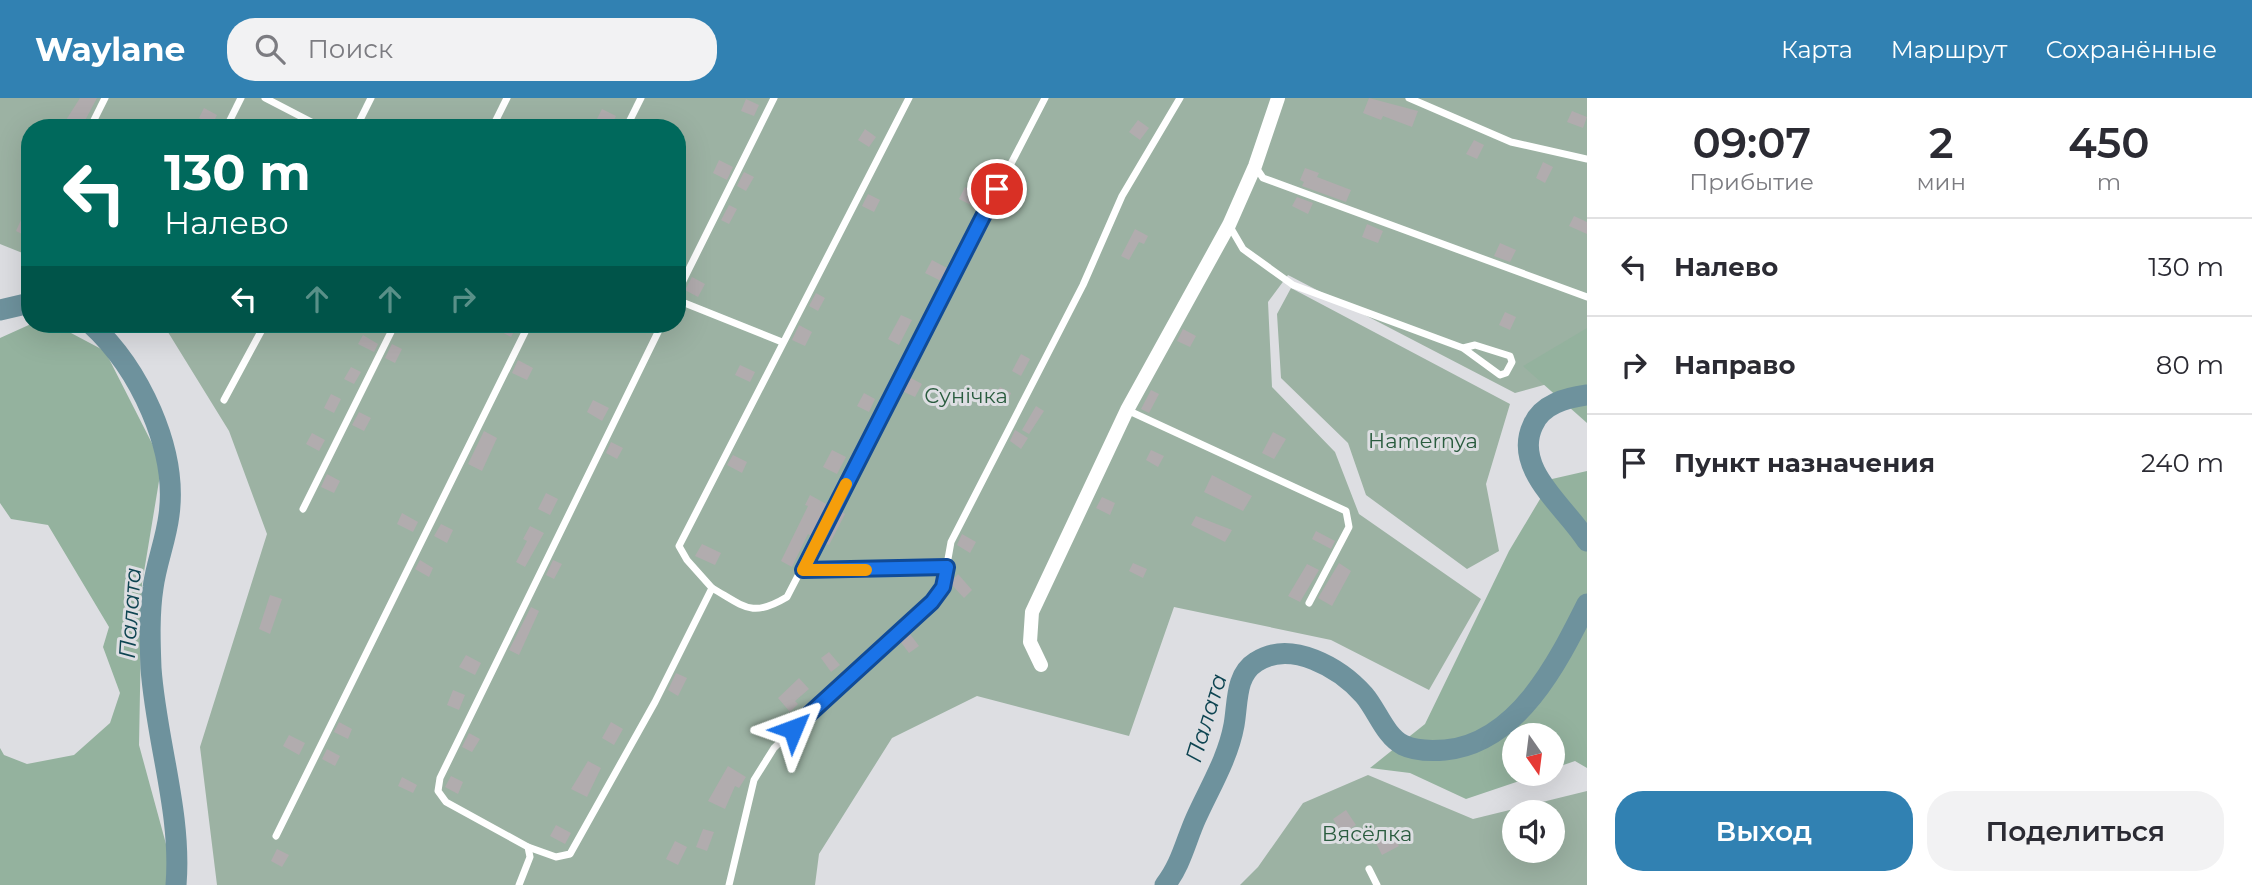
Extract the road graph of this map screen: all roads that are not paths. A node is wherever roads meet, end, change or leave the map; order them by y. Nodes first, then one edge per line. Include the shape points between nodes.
1 (105, 98) edge
2 (241, 98) edge
3 (265, 98) edge
4 (371, 98) edge
5 (507, 98) edge
6 (641, 98) edge
7 (774, 98) edge
8 (909, 98) edge
9 (1045, 98) edge
10 (1180, 98) edge
11 (1278, 98) edge
12 (1409, 98) edge
13 (94, 119) edge
14 (230, 119) edge
15 (306, 119) edge
16 (360, 119) edge
17 (496, 119) edge
18 (630, 119) edge
19 (1587, 159) edge
20 (1255, 166) junction
21 (1228, 225) junction
22 (686, 275) edge
23 (1587, 297) edge
24 (686, 304) edge
25 (260, 333) edge
26 (391, 333) edge
27 (525, 333) edge
28 (658, 333) edge
29 (782, 342) junction
30 (1463, 348) junction
31 (224, 400) dead end
32 (1127, 410) junction
33 (303, 509) dead end
34 (947, 567) junction
35 (803, 570) junction
36 (712, 588) junction
37 (1308, 603) dead end
38 (1041, 665) dead end
39 (276, 836) dead end
40 (528, 847) junction
41 (1369, 869) dead end
42 (519, 885) edge
43 (729, 885) edge
44 (1377, 885) edge

1 - 13 lane
2 - 14 lane
3 - 15 lane
4 - 16 lane
5 - 17 lane
6 - 18 lane
7 - 22 lane
8 - 29 lane
9 - 35 lane
10 - 34 lane via 1122,196 1083,285 951,542
11 - 20 street
12 - 19 lane via 1511,142
20 - 21 street
20 - 23 lane via 1263,178
21 - 30 lane via 1243,249 1293,285
21 - 32 street
24 - 29 lane
25 - 31 lane
26 - 33 lane
27 - 39 lane
28 - 40 lane via 440,778 438,791 446,802
29 - 36 lane via 679,547
30 - 30 lane via 1500,375 1512,362 1510,356 1475,345
32 - 37 lane via 1346,511 1349,527
32 - 38 street via 1032,612 1030,642
34 - 35 lane
34 - 43 lane via 943,587 932,602 774,748 754,780
35 - 36 lane via 787,597 765,610 751,610
36 - 40 lane via 656,702 569,854 556,857
40 - 42 lane via 530,857
41 - 44 lane

